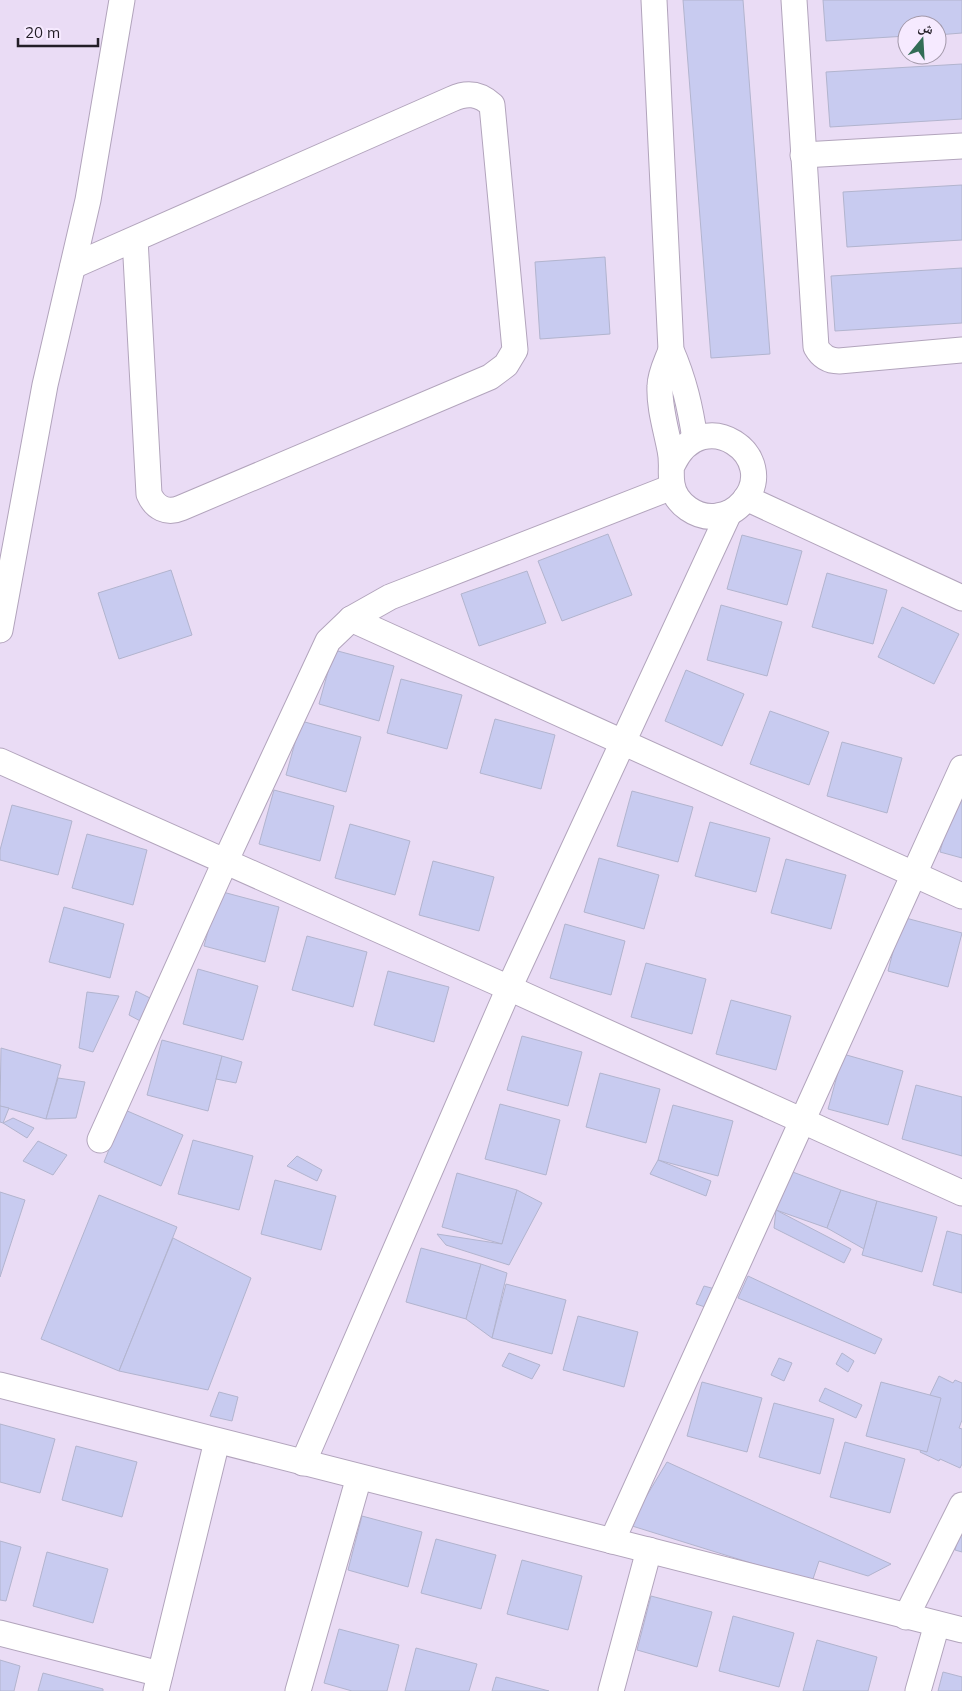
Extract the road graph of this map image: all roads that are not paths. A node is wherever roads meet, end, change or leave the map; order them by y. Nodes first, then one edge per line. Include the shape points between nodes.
1 (122, 0) edge
2 (654, 0) edge
3 (794, 0) edge
4 (962, 146) edge
5 (803, 155) junction
6 (135, 239) junction
7 (73, 266) junction
8 (671, 350) junction
9 (962, 350) edge
10 (696, 438) junction
11 (672, 475) junction
12 (737, 506) junction
13 (962, 598) edge
14 (351, 619) junction
15 (0, 630) edge
16 (623, 742) junction
17 (0, 761) edge
18 (962, 768) edge
19 (225, 862) junction
20 (914, 874) junction
21 (962, 896) edge
22 (509, 988) junction
23 (802, 1121) junction
24 (100, 1140) dead end
25 (962, 1193) edge
26 (0, 1385) edge
27 (217, 1441) junction
28 (303, 1463) junction
29 (359, 1477) junction
30 (962, 1505) edge
31 (612, 1541) junction
32 (648, 1550) junction
33 (906, 1617) junction
34 (937, 1624) junction
35 (962, 1630) edge
36 (0, 1633) edge
37 (158, 1682) edge
38 (298, 1691) edge
39 (610, 1691) edge
40 (918, 1691) edge

1 - 7 street via 88,200
2 - 8 street
3 - 5 street
4 - 5 street
5 - 9 street via 816,340 820,353 839,362
6 - 6 street via 460,95 478,95 492,105 515,350 506,365 490,376 181,508 161,509 149,494
6 - 7 street
7 - 15 street via 45,385
8 - 10 street via 688,394
8 - 11 street via 660,384 660,396
10 - 11 street via 678,453
10 - 12 street via 719,435 730,439 747,454 753,477 751,488
11 - 12 street via 677,497 694,513 711,516
11 - 14 street via 390,598
12 - 13 street
12 - 16 street
14 - 16 street
14 - 19 street via 328,641
16 - 20 street
16 - 22 street
17 - 19 street
18 - 20 street
19 - 22 street
19 - 24 street
20 - 21 street
20 - 23 street
22 - 23 street
22 - 28 street
23 - 25 street
23 - 31 street
26 - 27 street
27 - 28 street
27 - 37 street
28 - 29 street
29 - 31 street
29 - 38 street
30 - 33 street
31 - 32 street
32 - 33 street
32 - 39 street
33 - 34 street
34 - 35 street
34 - 40 street
36 - 37 street

